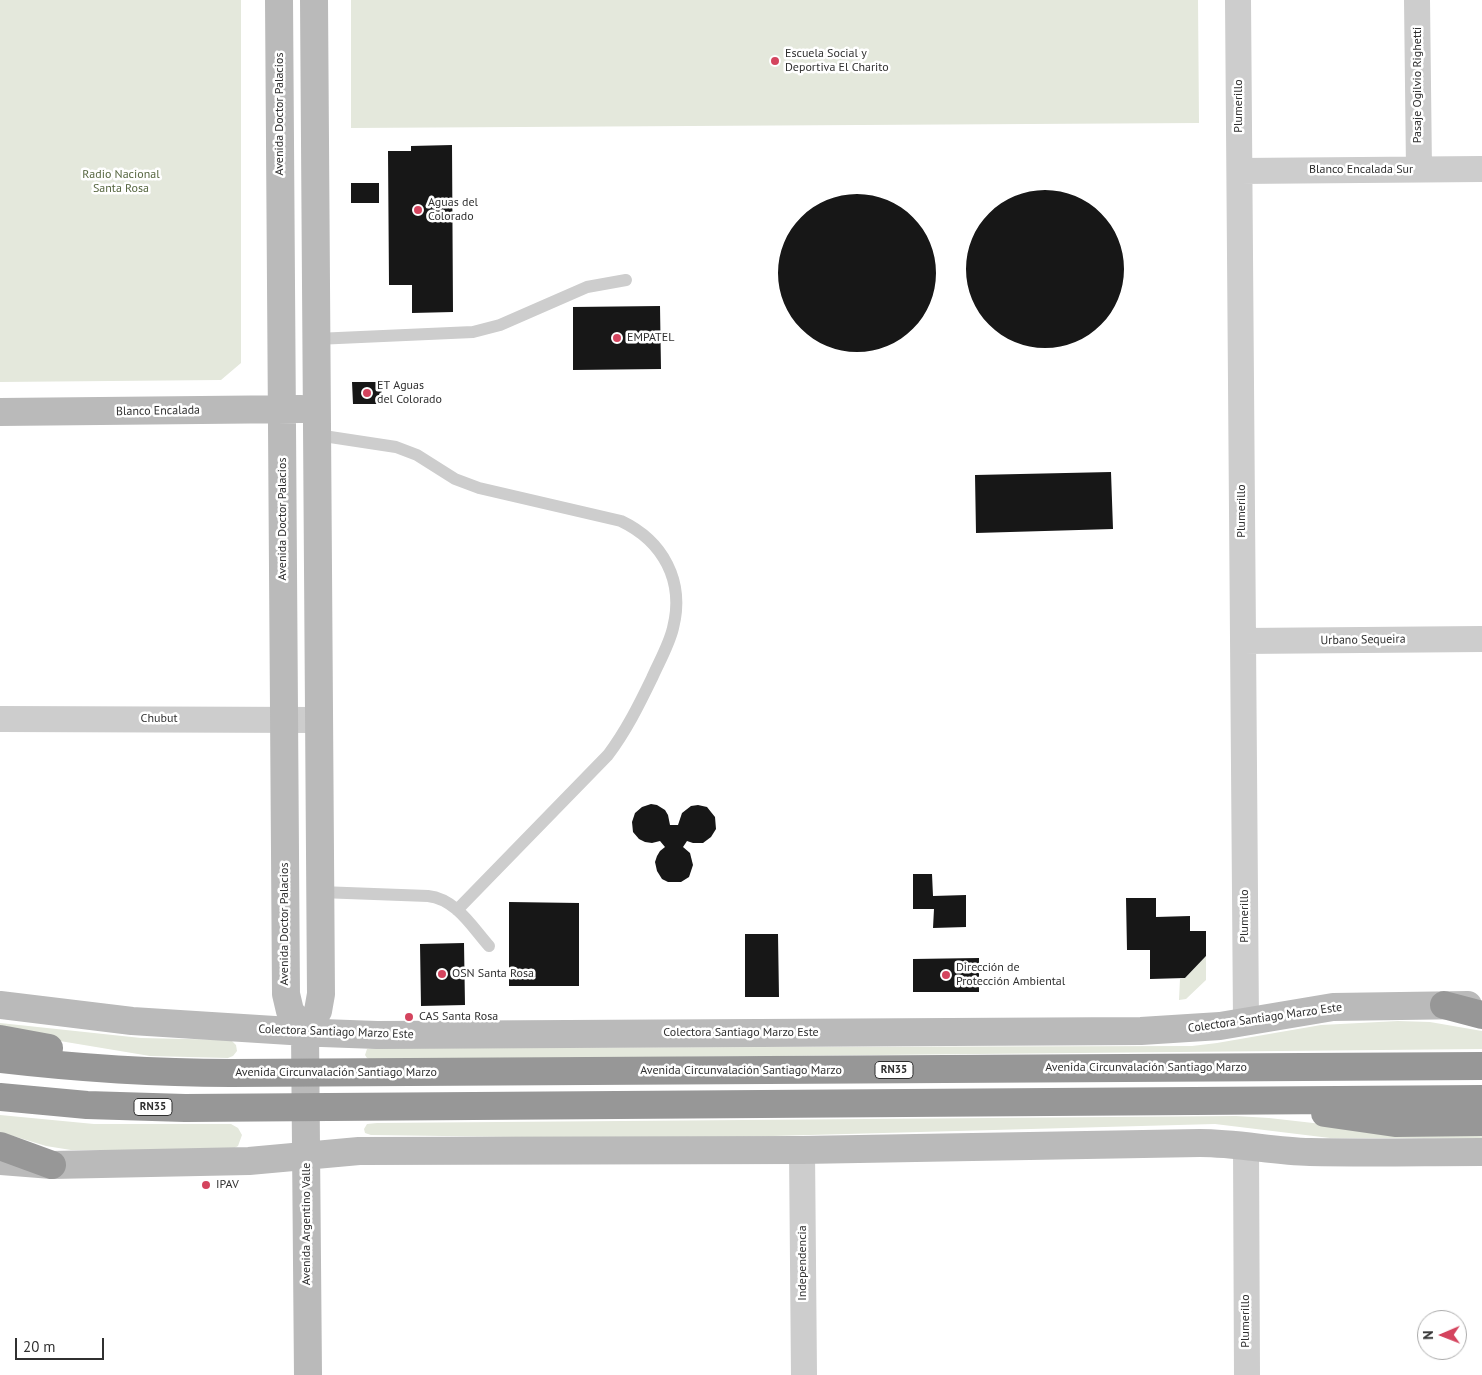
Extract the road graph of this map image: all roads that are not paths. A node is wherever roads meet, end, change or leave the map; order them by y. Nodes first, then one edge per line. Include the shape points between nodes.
1 (279, 0) edge
2 (314, 0) edge
3 (1238, 0) edge
4 (1417, 0) edge
5 (1419, 169) junction
6 (1482, 169) edge
7 (1240, 171) junction
8 (626, 280) dead end
9 (316, 339) junction
10 (282, 410) junction
11 (0, 412) edge
12 (317, 422) junction
13 (1482, 639) edge
14 (1243, 641) junction
15 (0, 719) edge
16 (284, 720) junction
17 (319, 720) junction
18 (320, 892) junction
19 (457, 910) junction
20 (489, 946) dead end
21 (0, 1005) edge
22 (1444, 1005) junction
23 (1482, 1005) edge
24 (1482, 1015) edge
25 (1246, 1022) junction
26 (305, 1032) junction
27 (0, 1039) edge
28 (0, 1059) edge
29 (1482, 1066) edge
30 (190, 1073) junction
31 (305, 1074) junction
32 (0, 1097) edge
33 (1482, 1099) edge
34 (1248, 1101) junction
35 (306, 1107) junction
36 (1482, 1122) edge
37 (0, 1146) edge
38 (1246, 1146) junction
39 (802, 1150) junction
40 (1482, 1152) edge
41 (307, 1155) junction
42 (0, 1161) edge
43 (52, 1165) junction
44 (308, 1375) edge
45 (804, 1375) edge
46 (1247, 1375) edge

1 - 10 street, Avenida Doctor Palacios
2 - 9 street
3 - 7 street, Plumerillo
4 - 5 street, Pasaje Ogilvio Righetti
5 - 6 street, Blanco Encalada Sur
5 - 7 street, Blanco Encalada Sur
7 - 14 street, Plumerillo
8 - 9 lane via 587,286 506,323 480,331
9 - 12 street
10 - 11 street, Blanco Encalada
10 - 12 street, Blanco Encalada
10 - 16 street, Avenida Doctor Palacios
12 - 17 street
12 - 19 lane via 417,455 455,479 479,488 620,521 652,542 672,576 676,602 673,629 627,728 608,755
13 - 14 street, Urbano Sequeira
14 - 25 street, Plumerillo
15 - 16 street, Chubut
16 - 17 street, Chubut
16 - 26 street, Avenida Doctor Palacios via 286,994 290,1011
17 - 18 street
18 - 19 lane via 436,897
18 - 26 street via 320,1000 318,1011
19 - 20 lane
21 - 26 street, Colectora Santiago Marzo Este via 132,1021
22 - 23 street, Colectora Santiago Marzo Este
22 - 24 highway
22 - 25 street, Colectora Santiago Marzo Este via 1333,1007
25 - 26 street, Colectora Santiago Marzo Este via 1194,1029 1141,1031
26 - 31 street
27 - 30 highway
28 - 30 highway, Avenida Circunvalación Santiago Marzo / RN35
29 - 31 highway, Avenida Circunvalación Santiago Marzo / RN35
30 - 31 highway, Avenida Circunvalación Santiago Marzo / RN35
31 - 35 street, Avenida Argentino Valle
32 - 35 highway, RN35 via 138,1107
33 - 34 highway, RN35
34 - 35 highway, RN35
34 - 36 highway via 1384,1122
35 - 41 street, Avenida Argentino Valle
37 - 43 highway
38 - 39 street via 1200,1143
38 - 40 street via 1311,1152
38 - 46 street, Plumerillo
39 - 41 street via 359,1151
39 - 45 street, Independencia
41 - 43 street via 224,1162
41 - 44 street, Avenida Argentino Valle
42 - 43 street

